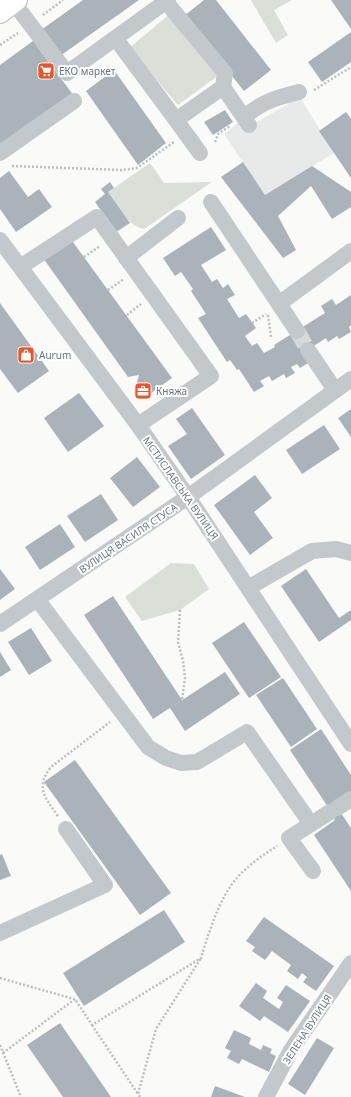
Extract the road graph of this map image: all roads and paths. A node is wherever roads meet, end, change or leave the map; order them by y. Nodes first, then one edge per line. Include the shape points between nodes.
1 (167, 1) edge
2 (10, 5) edge
3 (116, 39) junction
4 (351, 67) edge
5 (223, 87) junction
6 (299, 92) joint
7 (74, 101) dead end
8 (176, 120) junction
9 (247, 121) junction
10 (186, 134) junction
11 (215, 142) dead end
12 (0, 153) edge
13 (200, 154) dead end
14 (7, 168) dead end
15 (211, 202) dead end
16 (178, 218) dead end
17 (0, 240) edge
18 (351, 251) edge
19 (126, 258) junction
20 (20, 267) junction
21 (274, 308) junction
22 (252, 323) dead end
23 (297, 331) tunnel mouth
24 (308, 350) tunnel mouth
25 (351, 379) edge
26 (335, 390) junction
27 (138, 425) junction
28 (188, 497) junction
29 (351, 552) edge
30 (248, 588) junction
31 (37, 599) junction
32 (180, 610) dead end
33 (0, 624) edge
34 (182, 700) dead end
35 (123, 713) junction
36 (351, 744) edge
37 (351, 799) edge
38 (311, 824) junction
39 (66, 828) joint
40 (289, 838) junction
41 (313, 871) dead end
42 (0, 933) edge
43 (201, 958) junction
44 (351, 963) edge
45 (0, 978) edge
46 (75, 999) junction
47 (92, 1025) junction
48 (0, 1045) edge
49 (3, 1053) junction
50 (139, 1096) edge
51 (21, 1097) edge
52 (266, 1097) edge

1 - 3 street
1 - 5 street via 225,73
2 - 3 street via 67,72
3 - 8 street
4 - 6 path via 317,90
5 - 8 street
5 - 9 street
6 - 9 street via 260,104
7 - 12 street
8 - 10 street
9 - 11 path via 218,134
10 - 13 street
10 - 14 path via 137,168 122,170 13,165
15 - 21 street
16 - 19 street
17 - 20 street, МСТИСЛАВСЬКА ВУЛИЦЯ
18 - 21 street
19 - 20 street via 97,217
19 - 27 street via 211,376
20 - 27 street, МСТИСЛАВСЬКА ВУЛИЦЯ
21 - 22 path
21 - 23 street
24 - 26 street
25 - 26 street, ВУЛИЦЯ ВАСИЛЯ СТУСА
26 - 28 street, ВУЛИЦЯ ВАСИЛЯ СТУСА
27 - 28 street, МСТИСЛАВСЬКА ВУЛИЦЯ
28 - 30 street, МСТИСЛАВСЬКА ВУЛИЦЯ
28 - 31 street, ВУЛИЦЯ ВАСИЛЯ СТУСА
29 - 30 street via 336,549 312,551
30 - 36 street, МСТИСЛАВСЬКА ВУЛИЦЯ
31 - 33 street, ВУЛИЦЯ ВАСИЛЯ СТУСА
31 - 35 street
32 - 34 path via 178,642 184,661 185,678
35 - 38 street via 148,747 166,758 182,763 197,762 247,732
35 - 39 path via 44,775 42,787 47,800
37 - 38 street
38 - 40 street
39 - 42 street via 105,885
40 - 41 street
40 - 43 path via 262,856 236,879 211,927
43 - 47 path
43 - 50 path via 156,1029
44 - 52 street, ЗЕЛЕНА ВУЛИЦЯ via 291,1050
45 - 46 path
46 - 47 path
46 - 49 path
47 - 50 path
48 - 49 path
49 - 51 path

